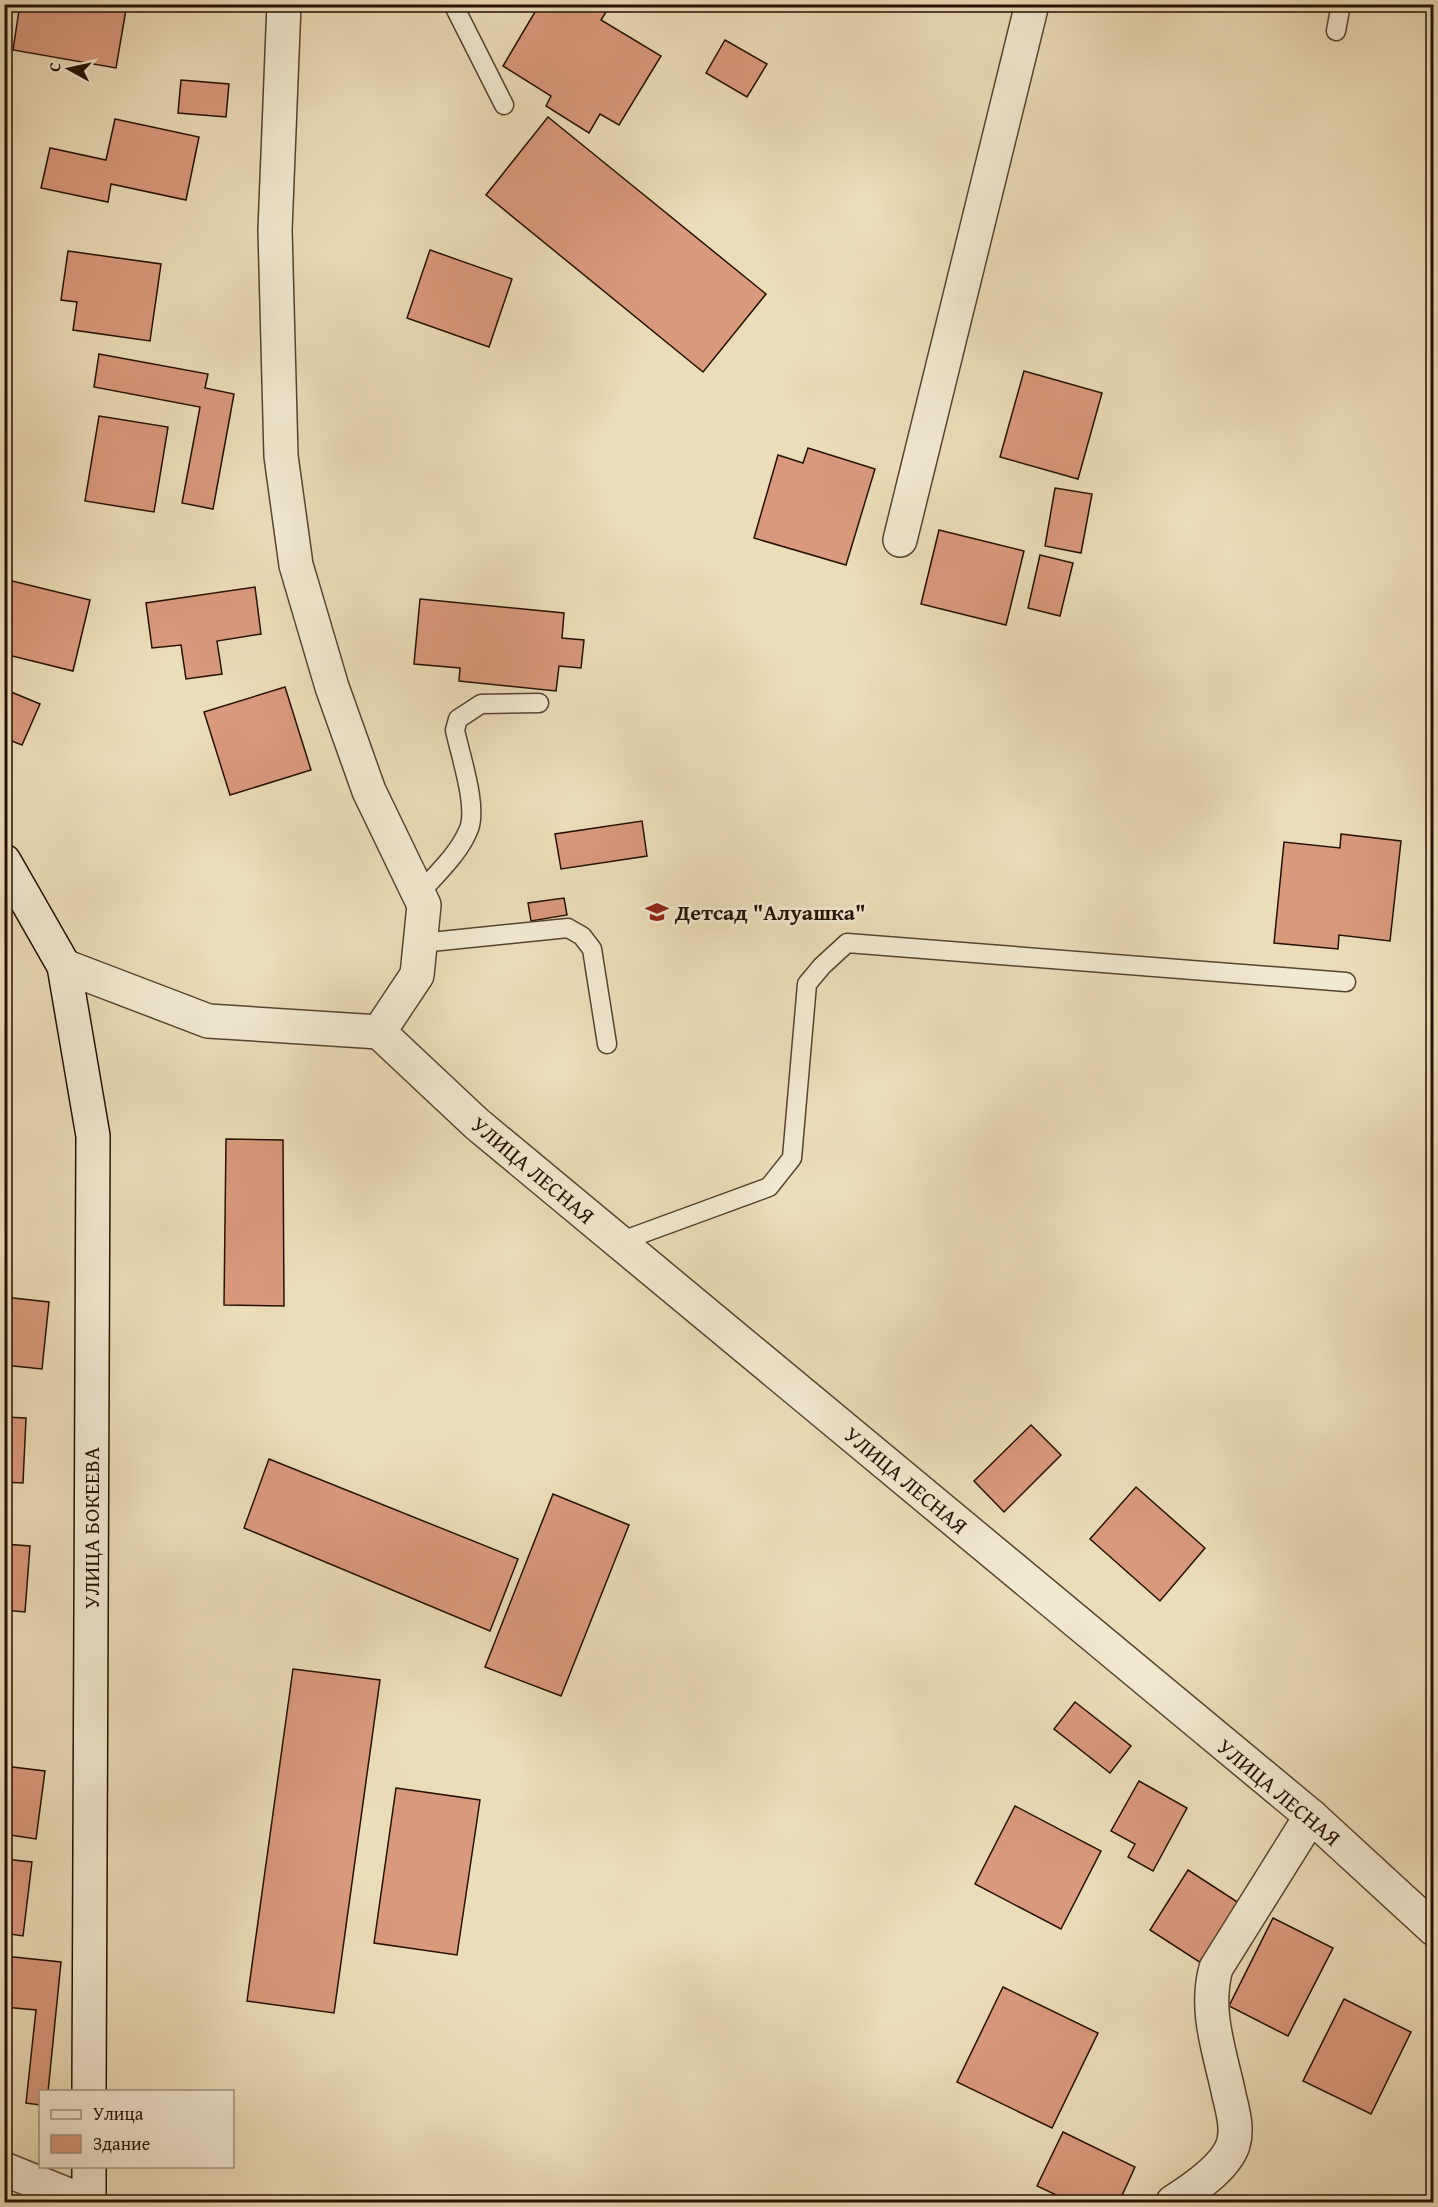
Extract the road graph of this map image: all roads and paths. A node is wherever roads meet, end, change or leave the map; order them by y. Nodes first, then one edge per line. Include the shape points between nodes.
1 (284, 4) edge
2 (453, 4) edge
3 (1032, 4) edge
4 (1341, 4) edge
5 (1336, 31) dead end
6 (504, 105) dead end
7 (900, 540) dead end
8 (539, 703) dead end
9 (4, 861) edge
10 (419, 894) junction
11 (420, 943) junction
12 (64, 966) junction
13 (1346, 981) dead end
14 (379, 1032) junction
15 (607, 1044) dead end
16 (619, 1242) junction
17 (1311, 1816) junction
18 (1434, 1929) edge
19 (89, 2090) edge
20 (89, 2168) edge
21 (4, 2169) edge
22 (87, 2202) edge
23 (1173, 2202) edge

1 - 10 street via 275,230 281,456 296,565 332,687 369,791
2 - 6 lane
3 - 7 street
4 - 5 lane
8 - 10 lane via 481,704 458,719 454,730 473,811 469,831
9 - 12 street
10 - 11 street via 424,904
11 - 14 street via 417,975
11 - 15 lane via 568,928 582,936 592,949
12 - 14 street via 208,1021
12 - 19 street, УЛИЦА БОКЕЕВА via 93,1136
13 - 16 lane via 847,943 807,984 792,1158 769,1187
14 - 16 street, УЛИЦА ЛЕСНАЯ via 477,1124
16 - 17 street, УЛИЦА ЛЕСНАЯ
17 - 18 street, УЛИЦА ЛЕСНАЯ
17 - 23 street via 1216,1968 1210,2010 1236,2125 1233,2146 1223,2163
20 - 22 street
21 - 22 street

